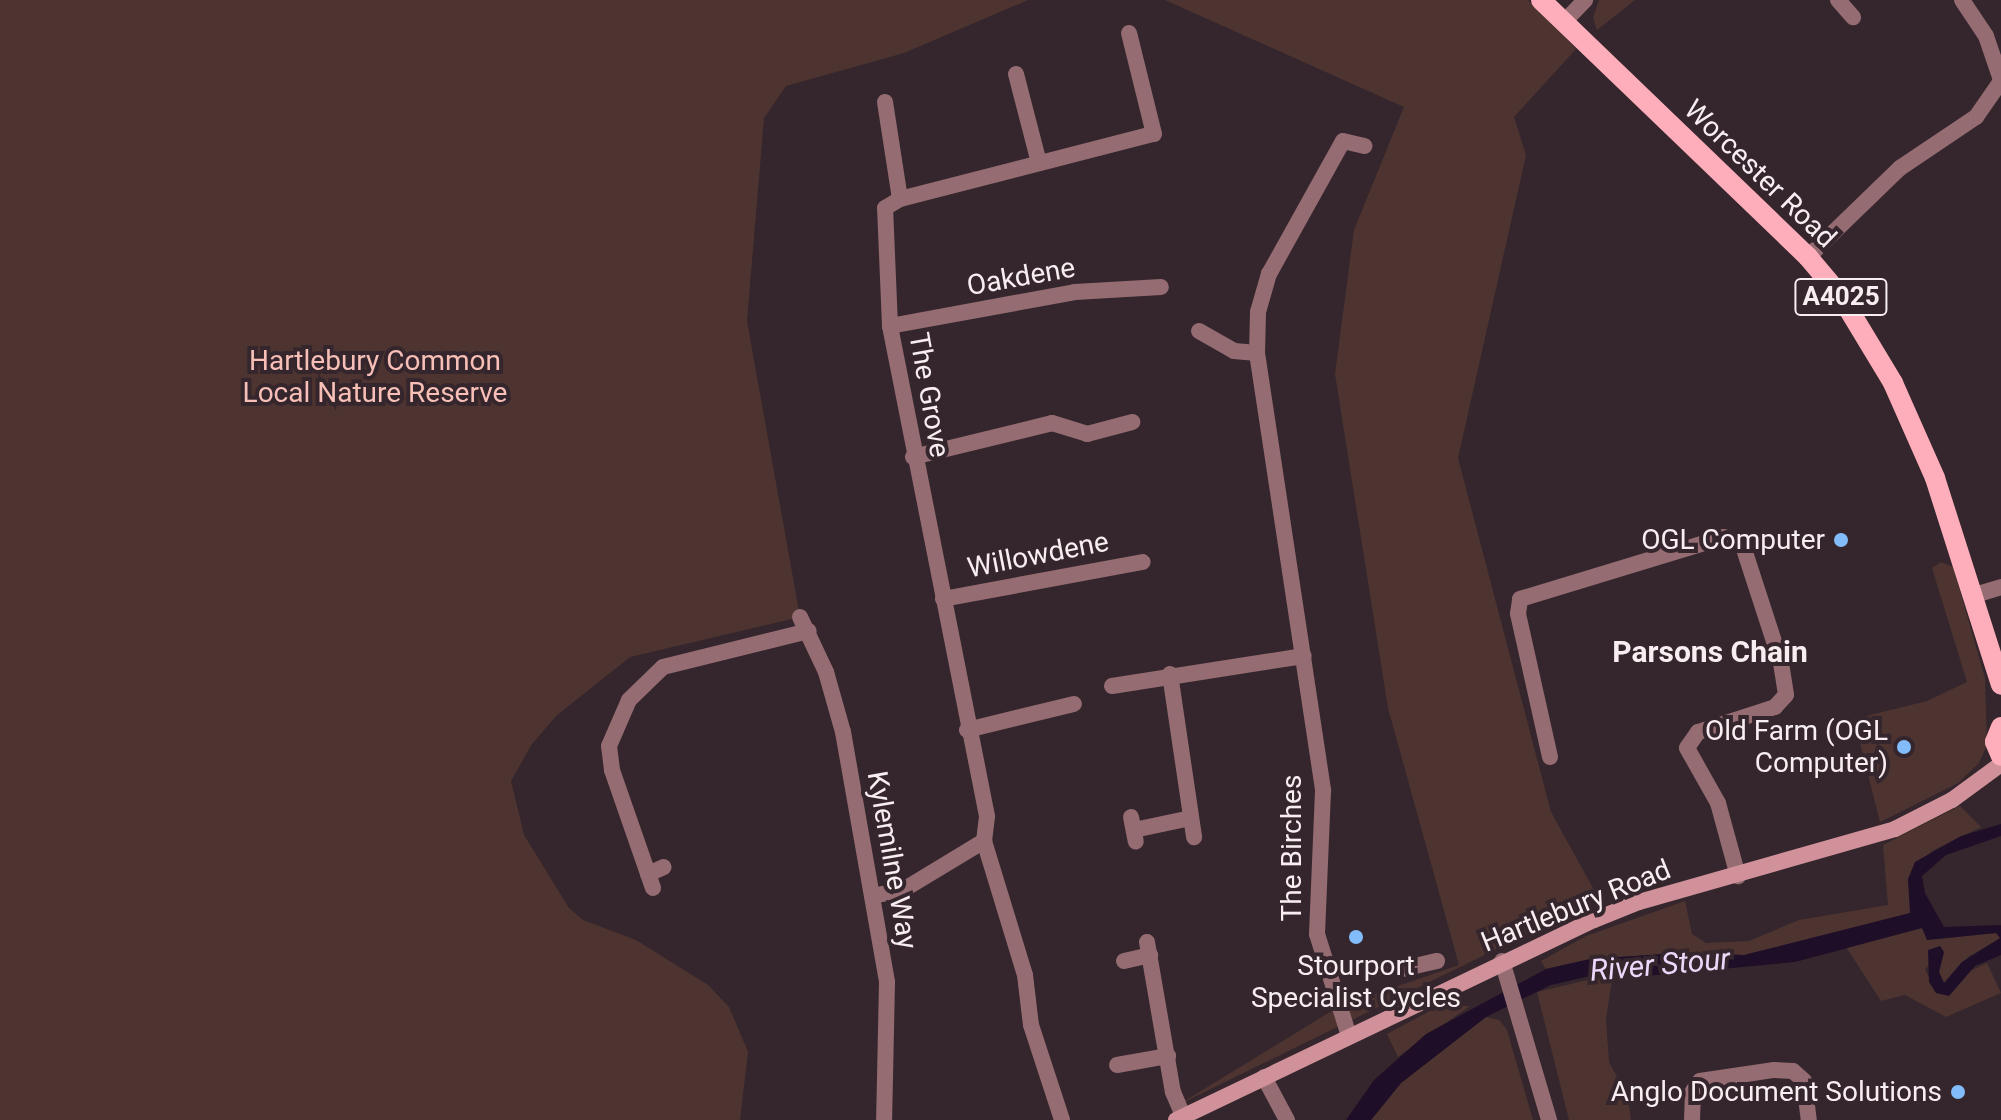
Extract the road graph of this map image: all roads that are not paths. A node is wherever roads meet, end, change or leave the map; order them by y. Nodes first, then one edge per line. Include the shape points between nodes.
1 (1585, 0) edge
2 (1838, 0) edge
3 (1962, 0) edge
4 (1554, 9) edge
5 (1853, 17) dead end
6 (1129, 33) dead end
7 (1016, 74) dead end
8 (2001, 81) edge
9 (885, 102) dead end
10 (1364, 146) dead end
11 (1039, 163) junction
12 (900, 199) junction
13 (1808, 257) junction
14 (1161, 287) dead end
15 (890, 326) junction
16 (1199, 331) dead end
17 (1257, 353) junction
18 (1132, 422) dead end
19 (913, 457) junction
20 (1143, 562) dead end
21 (2001, 587) edge
22 (1975, 595) junction
23 (943, 599) junction
24 (1304, 656) junction
25 (1170, 674) junction
26 (2001, 685) edge
27 (1112, 686) dead end
28 (1074, 704) dead end
29 (2001, 727) edge
30 (967, 730) junction
31 (2001, 756) edge
32 (1550, 757) dead end
33 (2001, 764) edge
34 (1191, 818) junction
35 (1134, 830) dead end
36 (1194, 837) dead end
37 (984, 841) junction
38 (664, 867) dead end
39 (1738, 876) junction
40 (872, 896) junction
41 (1124, 961) dead end
42 (1437, 961) dead end
43 (1323, 965) junction
44 (1504, 969) junction
45 (1349, 1036) junction
46 (1168, 1056) junction
47 (1117, 1065) dead end
48 (1264, 1077) junction
49 (1180, 1118) edge
50 (884, 1120) edge
51 (1062, 1120) edge
52 (1287, 1120) edge
53 (1549, 1120) edge
54 (1692, 1120) edge
55 (1809, 1120) edge

1 - 4 street
2 - 5 street
3 - 8 street via 1986,36
4 - 13 main road, Worcester Road / A4025
6 - 11 street via 1154,134
7 - 11 street
8 - 13 street via 1976,117 1900,168
9 - 12 street
10 - 17 street, The Birches via 1343,141 1269,274 1258,312
11 - 12 street
12 - 15 street, The Grove via 885,208
13 - 22 main road, Worcester Road / A4025 via 1840,295 1893,383 1935,478
14 - 15 street, Oakdene via 1075,292
15 - 19 street, The Grove
16 - 17 street via 1234,351
17 - 24 street, The Birches
18 - 19 street via 1087,434 1052,423
19 - 23 street, The Grove
20 - 23 street, Willowdene
21 - 22 street
22 - 26 main road, Worcester Road / A4025
23 - 30 street, The Grove
24 - 25 street
24 - 43 street, The Birches via 1323,791 1316,909
25 - 27 street
25 - 34 street
28 - 30 street
29 - 31 main road via 1995,742
30 - 37 street, The Grove via 987,816
32 - 39 street via 1518,614 1520,599 1724,537 1742,543 1781,663 1786,695 1775,707 1698,732 1687,748 1718,803
33 - 39 main road, Hartlebury Road via 1952,800 1895,829
34 - 35 street
34 - 36 street
37 - 40 street via 903,890
37 - 51 street, The Grove via 1025,975 1031,1025
38 - 40 street, Kylemilne Way via 651,881 612,770 609,746 629,700 663,667 804,624 843,732
39 - 44 main road, Hartlebury Road via 1639,902
40 - 50 street, Kylemilne Way via 890,1019
41 - 46 street via 1149,948
42 - 43 street via 1402,969
43 - 45 street, The Birches
44 - 45 main road, Hartlebury Road
44 - 53 street
45 - 48 main road, Hartlebury Road
46 - 47 street
46 - 49 street
48 - 49 main road, Hartlebury Road
48 - 52 street
54 - 55 street via 1693,1091 1700,1081 1774,1070 1793,1071 1804,1081

